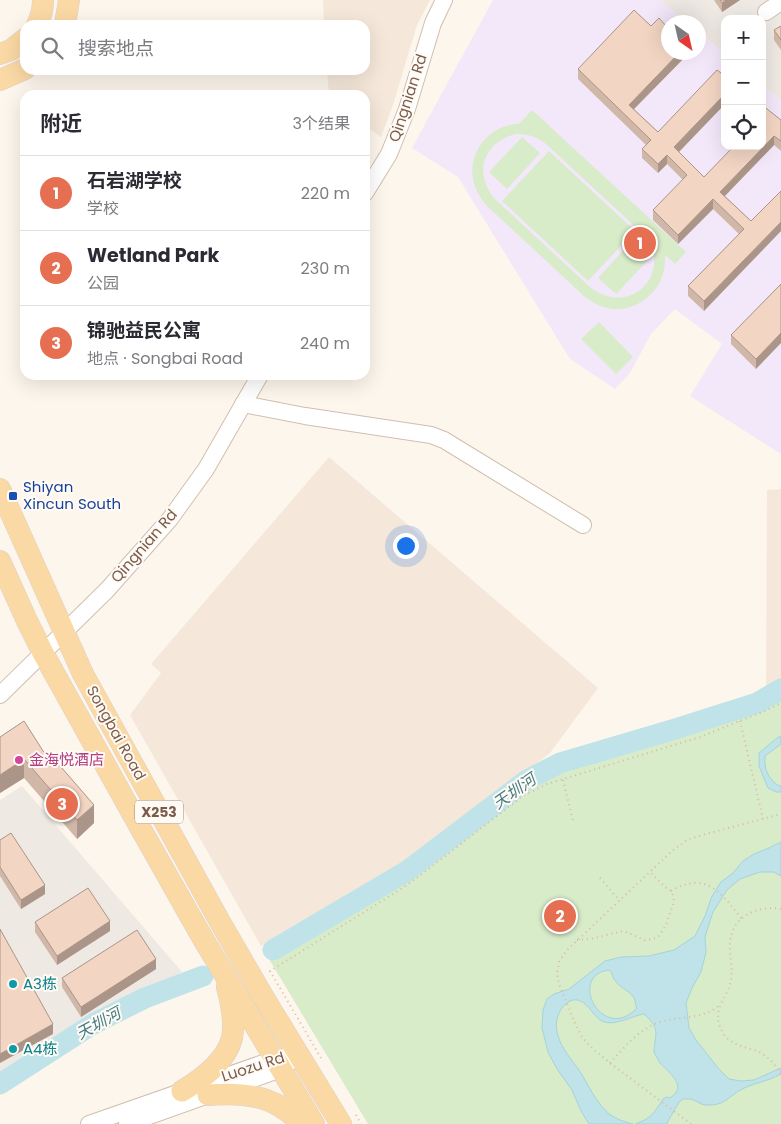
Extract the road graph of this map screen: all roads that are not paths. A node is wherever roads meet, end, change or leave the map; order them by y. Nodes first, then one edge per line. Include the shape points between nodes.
1 (43, 0) edge
2 (69, 0) edge
3 (444, 0) edge
4 (781, 2) edge
5 (766, 12) dead end
6 (40, 20) edge
7 (66, 20) edge
8 (20, 44) edge
9 (0, 54) edge
10 (20, 71) edge
11 (0, 80) edge
12 (370, 185) edge
13 (257, 380) edge
14 (244, 404) junction
15 (0, 489) edge
16 (583, 525) dead end
17 (0, 561) edge
18 (64, 631) junction
19 (44, 653) junction
20 (0, 695) edge
21 (221, 968) junction
22 (298, 1054) junction
23 (278, 1064) junction
24 (182, 1091) junction
25 (208, 1095) junction
26 (89, 1124) edge
27 (127, 1124) edge
28 (303, 1124) edge
29 (314, 1124) edge
30 (341, 1124) edge

1 - 6 main road
2 - 7 main road
3 - 12 street, Qingnian Rd via 433,23 390,154
4 - 5 street
8 - 9 main road
10 - 11 main road
13 - 14 street, Qingnian Rd
14 - 16 street via 431,435
14 - 18 street, Qingnian Rd via 206,468 170,518 107,590
15 - 18 main road, Songbai Road / X253
17 - 19 main road, Songbai Road / X253
18 - 19 street, Qingnian Rd
18 - 22 main road, Songbai Road / X253 via 84,674 220,922
19 - 20 street, Qingnian Rd
19 - 21 main road, Songbai Road / X253
21 - 23 main road, Songbai Road / X253
21 - 24 main road via 230,1005 232,1038 214,1068
22 - 23 street, Luozu Rd
22 - 30 main road, Songbai Road / X253
23 - 24 street, Luozu Rd
23 - 25 street, Luozu Rd
23 - 29 main road, Songbai Road / X253
24 - 26 street, Luozu Rd
25 - 27 street, Luozu Rd
25 - 28 main road via 233,1094 269,1101

